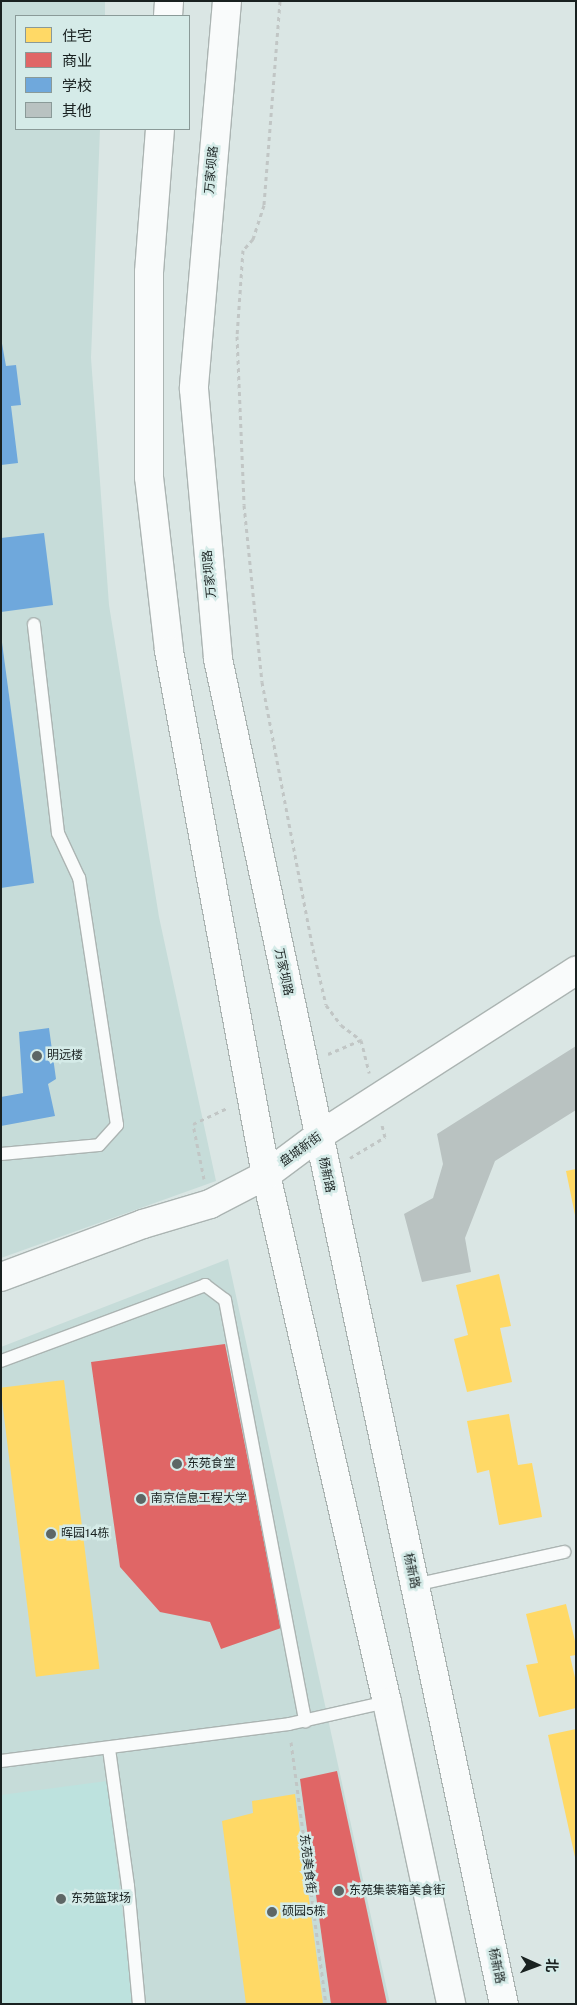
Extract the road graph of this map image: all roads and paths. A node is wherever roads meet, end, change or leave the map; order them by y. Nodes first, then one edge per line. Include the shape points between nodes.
1 (169, 1) edge
2 (227, 1) edge
3 (280, 1) edge
4 (168, 15) edge
5 (160, 130) edge
6 (34, 624) dead end
7 (576, 972) edge
8 (361, 1040) dead end
9 (317, 1137) junction
10 (1, 1154) edge
11 (266, 1176) junction
12 (1, 1277) edge
13 (1, 1362) edge
14 (564, 1552) dead end
15 (414, 1585) junction
16 (387, 1702) junction
17 (305, 1721) junction
18 (289, 1724) junction
19 (109, 1749) junction
20 (1, 1761) edge
21 (139, 2004) edge
22 (326, 2004) edge
23 (451, 2004) edge
24 (504, 2004) edge

1 - 4 main road
2 - 9 main road, 万家坝路 via 194,389 218,659
3 - 8 path via 264,205 254,239 243,250 242,259 237,336 244,505 262,682 313,949 326,1005 341,1025
5 - 11 main road via 149,273 149,477 169,650
6 - 10 lane via 58,834 79,878 117,1125 99,1144
7 - 9 main road, 盘城新街
9 - 11 main road, 盘城新街
9 - 15 main road, 杨新路
11 - 12 main road, 盘城新街 via 210,1204 143,1224
11 - 16 main road
13 - 17 lane via 205,1286 225,1300
14 - 15 lane
15 - 24 main road, 杨新路
16 - 17 lane
16 - 23 main road
17 - 18 lane
18 - 19 lane
18 - 22 path, 东苑美食街
19 - 20 lane
19 - 21 lane via 128,1886

